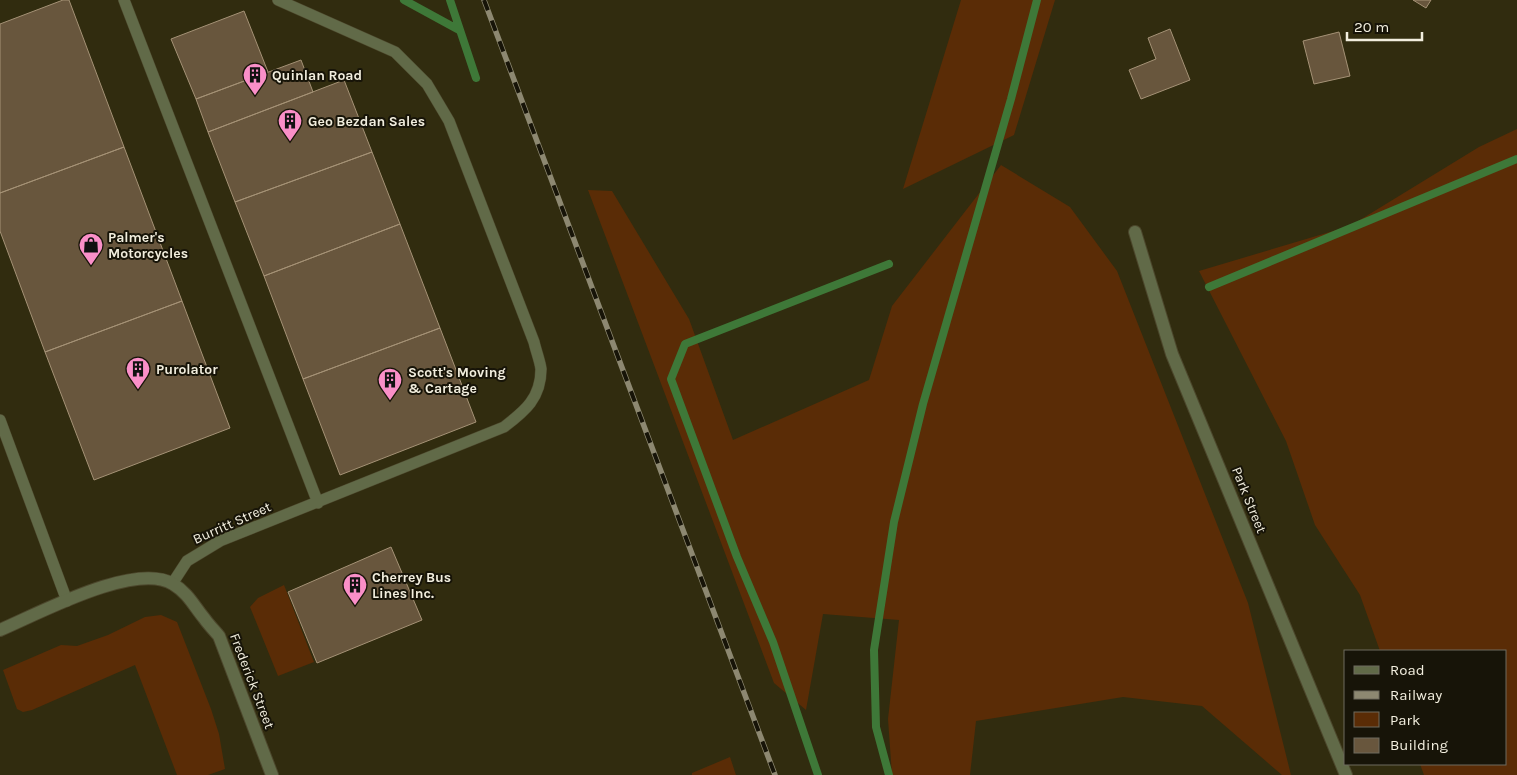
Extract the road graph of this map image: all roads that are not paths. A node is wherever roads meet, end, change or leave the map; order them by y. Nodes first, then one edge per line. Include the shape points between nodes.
1 (124, 0) edge
2 (278, 0) edge
3 (1135, 232) dead end
4 (0, 420) edge
5 (318, 503) junction
6 (172, 584) junction
7 (67, 601) junction
8 (0, 630) edge
9 (272, 775) edge
10 (1346, 775) edge

1 - 5 lane
2 - 5 lane, Burritt Street via 395,52 427,84 449,121 534,342 541,369 536,396 504,427
3 - 10 street, Park Street via 1172,354
4 - 7 lane
5 - 6 lane, Burritt Street via 220,541 187,561
6 - 7 street via 139,578 121,581
6 - 9 street, Frederick Street via 189,597 219,636
7 - 8 street

